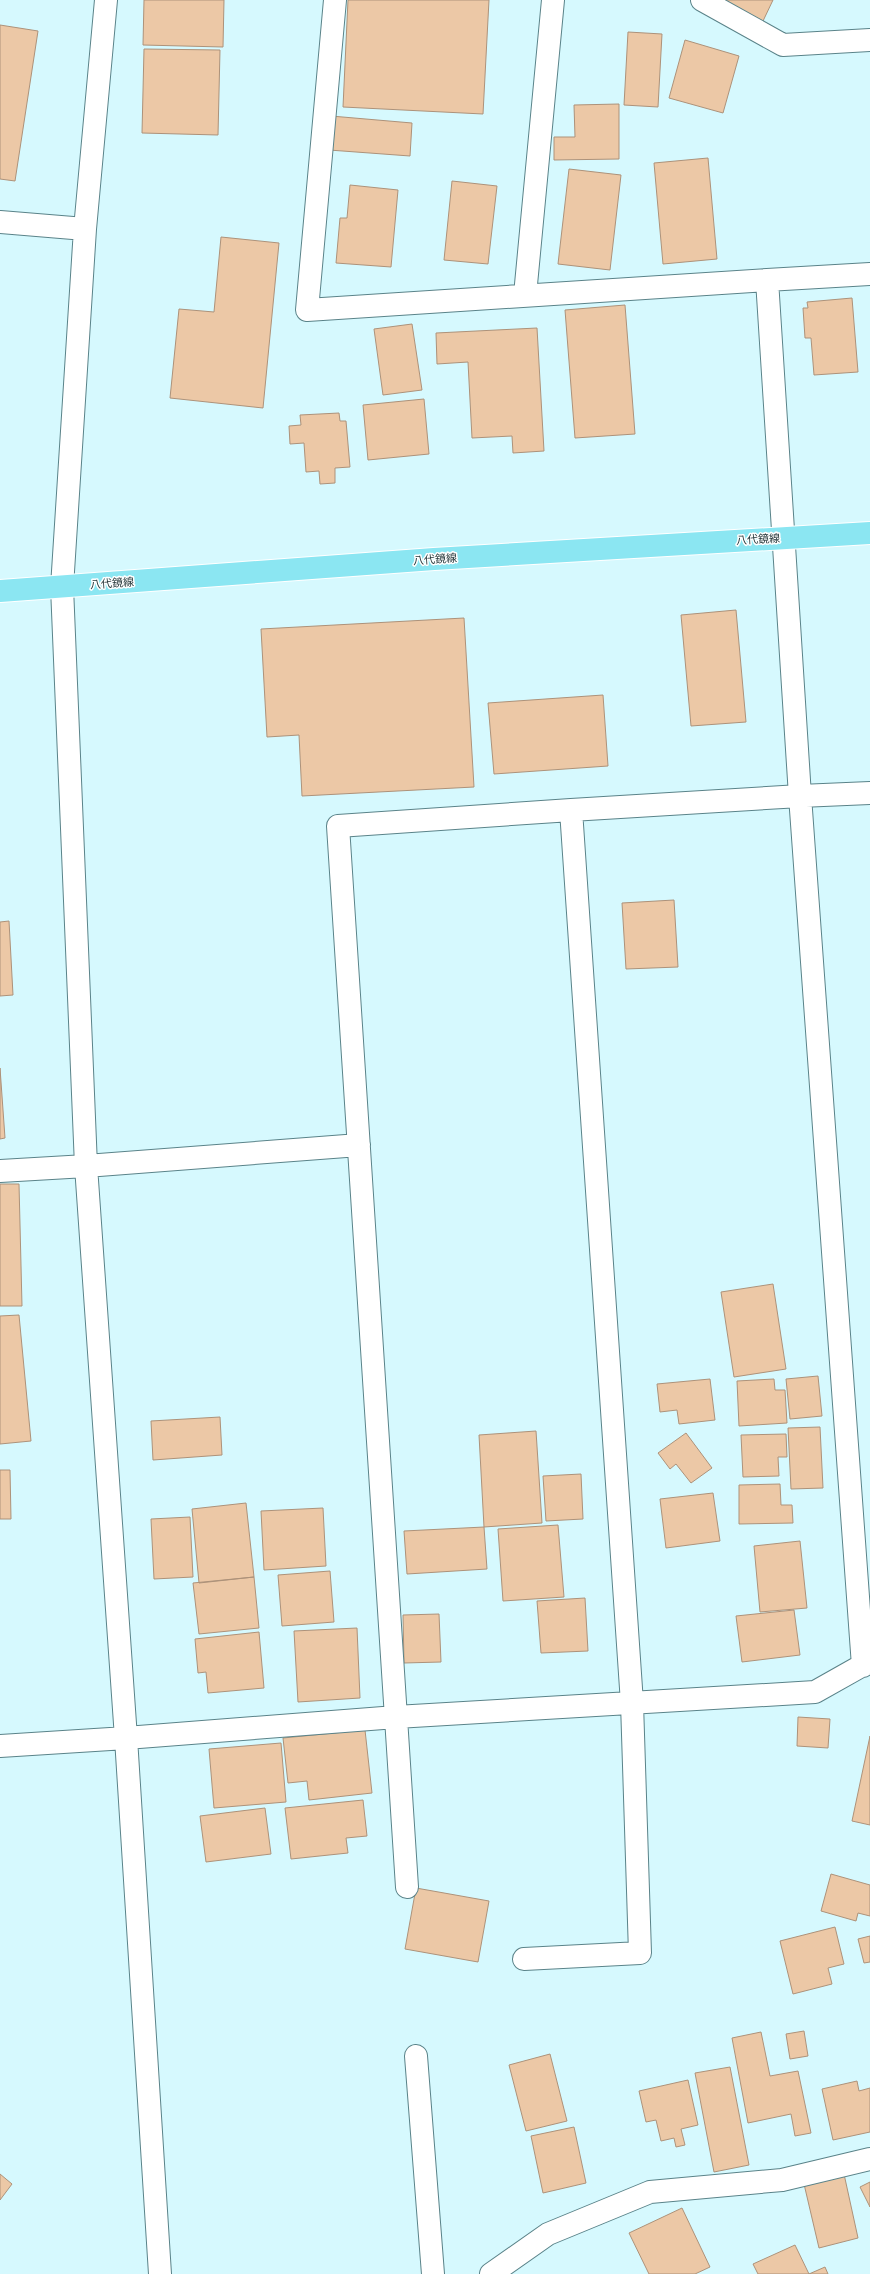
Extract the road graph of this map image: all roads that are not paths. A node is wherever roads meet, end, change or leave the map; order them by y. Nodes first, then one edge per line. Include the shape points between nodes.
1 (106, 0) edge
2 (335, 0) edge
3 (553, 0) edge
4 (702, 0) edge
5 (870, 40) edge
6 (0, 222) edge
7 (84, 229) junction
8 (870, 274) edge
9 (767, 280) junction
10 (525, 295) junction
11 (870, 533) edge
12 (784, 538) junction
13 (62, 587) junction
14 (0, 591) edge
15 (870, 793) edge
16 (800, 796) junction
17 (571, 810) junction
18 (359, 1145) junction
19 (86, 1166) junction
20 (0, 1170) edge
21 (866, 1664) edge
22 (632, 1703) junction
23 (396, 1717) junction
24 (126, 1738) junction
25 (0, 1746) edge
26 (408, 1887) dead end
27 (524, 1959) dead end
28 (416, 2056) dead end
29 (870, 2159) edge
30 (160, 2274) edge
31 (433, 2274) edge
32 (491, 2274) edge

1 - 7 street
2 - 10 street via 307,310
3 - 10 street
4 - 5 street via 783,45
6 - 7 street
7 - 13 street
8 - 9 street
9 - 10 street
9 - 12 street
11 - 12 main road, 八代鏡線
12 - 13 main road, 八代鏡線 via 434,558
12 - 16 street
13 - 14 main road, 八代鏡線
13 - 19 street
15 - 16 street
16 - 17 street
16 - 21 street
17 - 18 street via 338,826
17 - 22 street
18 - 19 street
18 - 23 street
19 - 20 street
19 - 24 street
21 - 22 street via 815,1692
22 - 23 street
22 - 27 street via 640,1953
23 - 24 street
23 - 26 street
24 - 25 street
24 - 30 street
28 - 31 street
29 - 32 street via 782,2180 650,2192 548,2234

